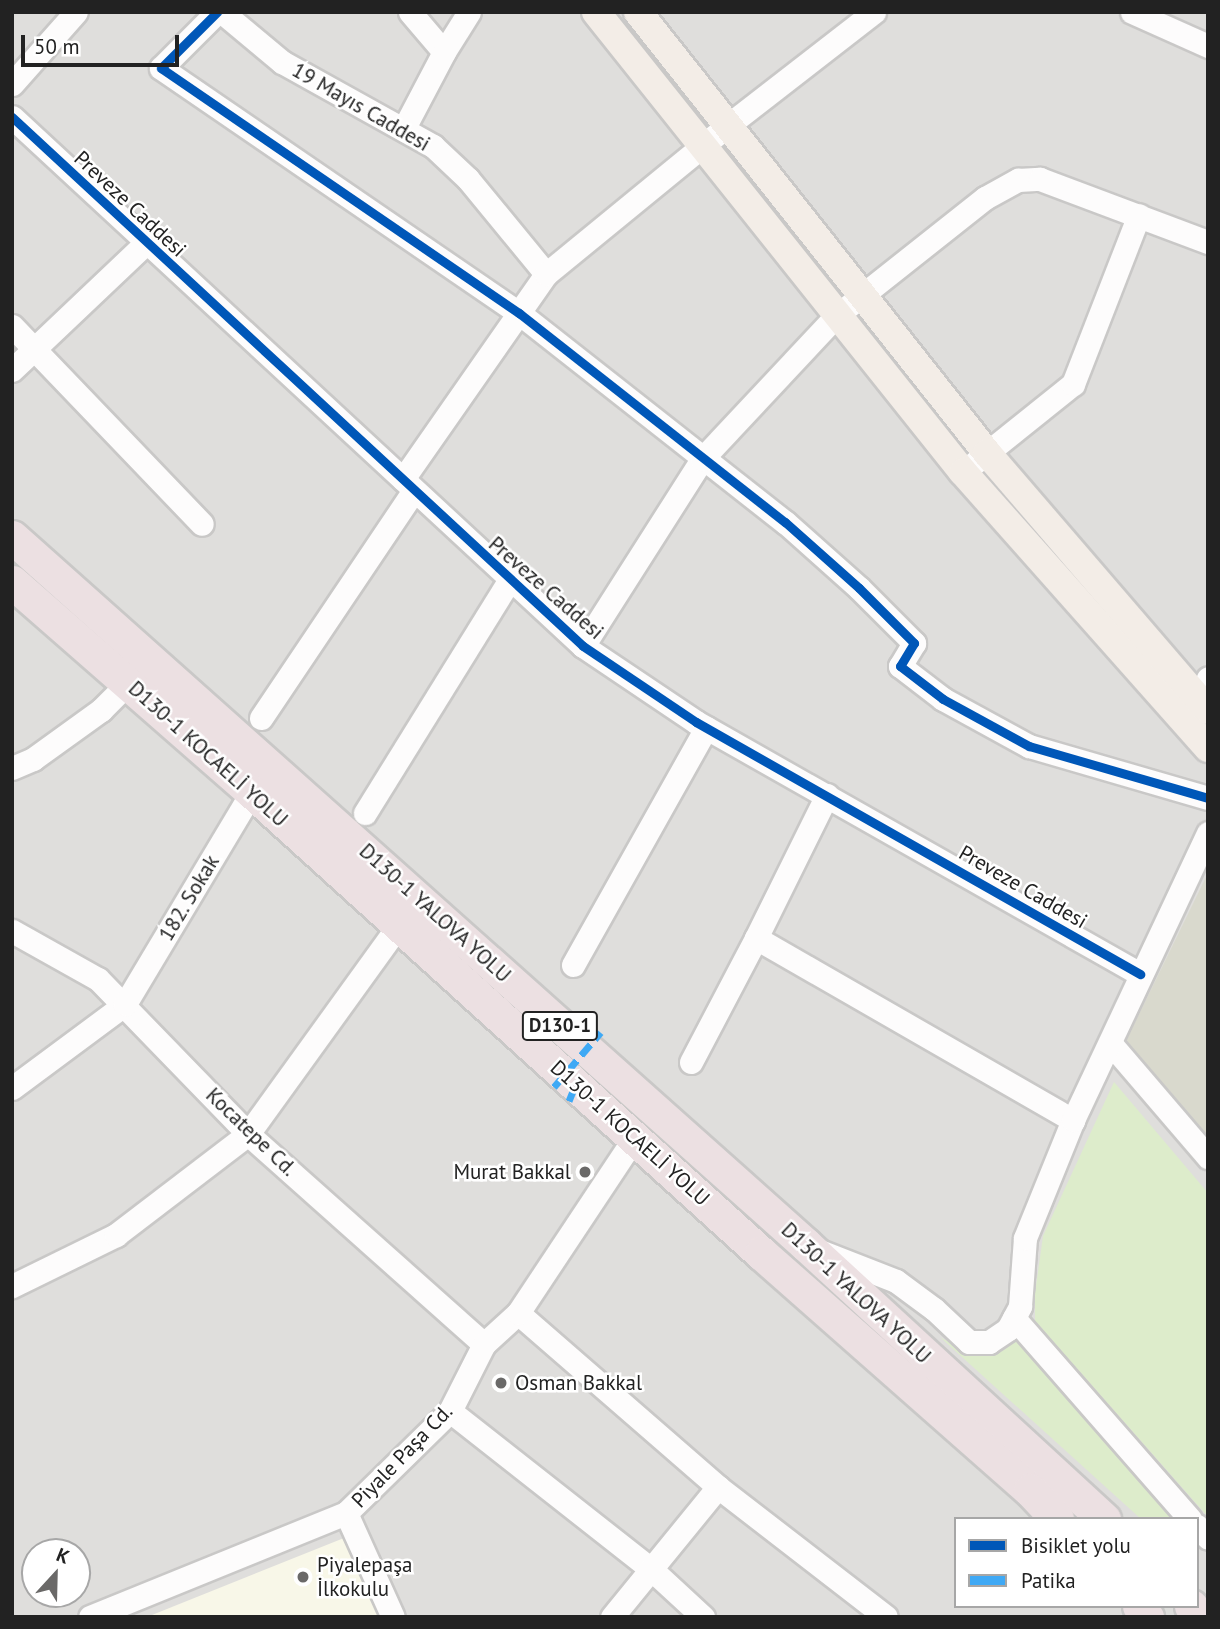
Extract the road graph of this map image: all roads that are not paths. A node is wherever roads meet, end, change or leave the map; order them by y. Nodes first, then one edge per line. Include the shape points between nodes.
1 (76, 12) edge
2 (217, 12) edge
3 (222, 12) edge
4 (410, 12) edge
5 (469, 12) edge
6 (596, 12) edge
7 (874, 12) edge
8 (1132, 12) edge
9 (647, 15) edge
10 (1208, 46) edge
11 (444, 52) junction
12 (12, 84) edge
13 (12, 117) edge
14 (727, 126) junction
15 (404, 128) junction
16 (702, 146) junction
17 (1139, 215) junction
18 (1208, 242) edge
19 (146, 243) junction
20 (546, 274) junction
21 (860, 296) junction
22 (519, 313) junction
23 (836, 316) junction
24 (12, 326) edge
25 (34, 350) junction
26 (12, 370) edge
27 (987, 453) junction
28 (702, 459) junction
29 (963, 472) junction
30 (407, 485) junction
31 (202, 523) dead end
32 (12, 537) edge
33 (509, 581) junction
34 (12, 582) edge
35 (583, 646) junction
36 (129, 682) junction
37 (1200, 702) edge
38 (261, 718) dead end
39 (706, 728) junction
40 (1208, 748) edge
41 (12, 768) edge
42 (252, 792) junction
43 (827, 795) junction
44 (1208, 798) edge
45 (365, 813) dead end
46 (1208, 833) edge
47 (399, 925) junction
48 (12, 931) edge
49 (756, 938) junction
50 (573, 965) dead end
51 (1140, 974) junction
52 (125, 1004) junction
53 (1111, 1044) junction
54 (691, 1062) dead end
55 (12, 1088) edge
56 (1073, 1120) junction
57 (248, 1133) junction
58 (635, 1137) junction
59 (1208, 1157) edge
60 (806, 1245) junction
61 (12, 1286) edge
62 (518, 1313) junction
63 (1014, 1318) junction
64 (484, 1344) junction
65 (450, 1411) junction
66 (718, 1487) junction
67 (346, 1513) junction
68 (1055, 1517) edge
69 (1102, 1517) edge
70 (1188, 1517) edge
71 (650, 1569) junction
72 (90, 1617) edge
73 (393, 1617) edge
74 (612, 1617) edge
75 (703, 1617) edge
76 (886, 1617) edge

1 - 12 street
2 - 22 street via 161,68
3 - 15 street, 19 Mayıs Caddesi via 282,62
4 - 11 street
5 - 11 street
6 - 16 main road
7 - 14 street
8 - 10 street
9 - 14 main road
11 - 15 street
13 - 19 street, Preveze Caddesi
14 - 16 street
14 - 21 main road
15 - 20 street, 19 Mayıs Caddesi via 433,146 468,179
16 - 20 street
16 - 23 main road
17 - 18 street
17 - 21 street via 1040,179 1018,180 985,198
17 - 27 street via 1073,384
19 - 25 street
19 - 30 street, Preveze Caddesi
20 - 22 street
21 - 23 street
21 - 27 main road
22 - 28 street
22 - 30 street
23 - 28 street
23 - 29 main road
24 - 25 street
25 - 26 street
25 - 31 street
27 - 29 street
27 - 37 main road
28 - 35 street
28 - 44 street via 785,522 859,588 914,643 900,666 943,699 1029,746
29 - 37 main road
30 - 33 street, Preveze Caddesi
30 - 38 street
32 - 60 highway, D130-1 YALOVA YOLU / D130-1 via 574,1028
33 - 35 street, Preveze Caddesi
33 - 45 street
34 - 36 highway, D130-1 KOCAELİ YOLU / D130-1
35 - 39 street, Preveze Caddesi
36 - 41 street via 101,710 33,759
36 - 42 highway, D130-1 KOCAELİ YOLU / D130-1
37 - 40 main road
39 - 43 street, Preveze Caddesi
39 - 50 street
42 - 47 highway, D130-1 KOCAELİ YOLU / D130-1
42 - 52 street, 182. Sokak
43 - 49 street
43 - 51 street, Preveze Caddesi
46 - 51 street
47 - 57 street
47 - 58 highway, D130-1 KOCAELİ YOLU / D130-1 via 573,1092
48 - 52 street, Kocatepe Cd. via 98,979
49 - 54 street
49 - 56 street
51 - 53 street
52 - 55 street
52 - 57 street, Kocatepe Cd.
53 - 56 street
53 - 59 street
56 - 63 street via 1025,1238 1020,1306
57 - 61 street via 116,1235
57 - 64 street, Kocatepe Cd.
58 - 62 street, Piyale Paşa Cd.
58 - 68 highway, D130-1 KOCAELİ YOLU / D130-1
60 - 63 street via 896,1281 969,1342 989,1342 1008,1329
60 - 69 highway, D130-1 YALOVA YOLU / D130-1
62 - 64 street, Piyale Paşa Cd.
62 - 66 street
63 - 70 street
64 - 65 street, Piyale Paşa Cd.
65 - 67 street, Piyale Paşa Cd.
65 - 71 street
66 - 71 street
66 - 76 street
67 - 72 street, Piyale Paşa Cd.
67 - 73 street
71 - 74 street
71 - 75 street

